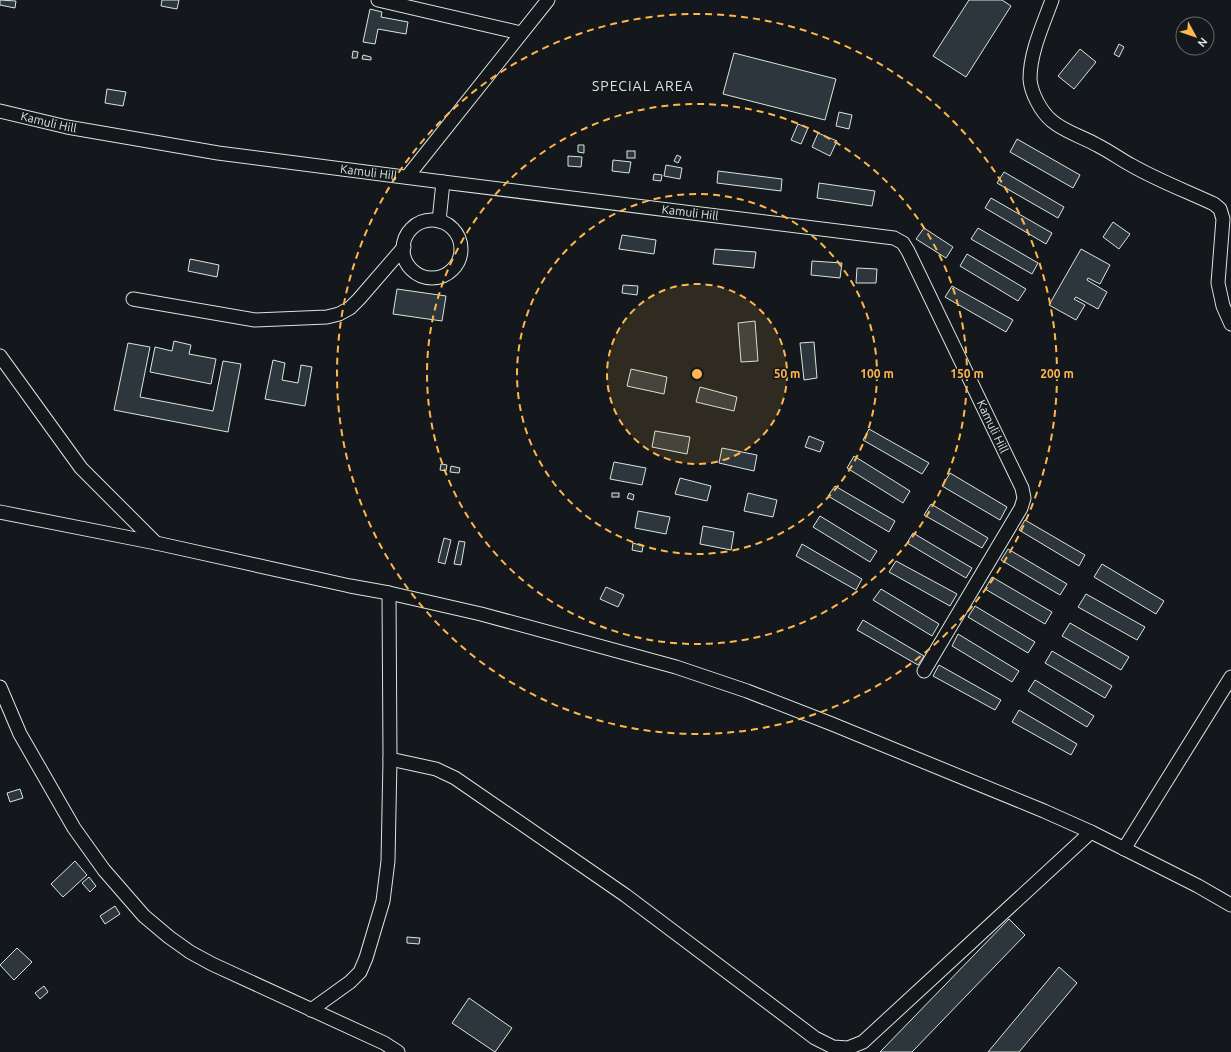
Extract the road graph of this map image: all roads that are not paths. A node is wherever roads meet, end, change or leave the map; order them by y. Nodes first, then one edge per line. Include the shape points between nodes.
1 (378, 0) edge
2 (548, 0) edge
3 (1052, 0) edge
4 (521, 33) junction
5 (0, 111) edge
6 (407, 177) junction
7 (443, 182) junction
8 (439, 221) junction
9 (404, 247) junction
10 (133, 299) dead end
11 (1231, 324) edge
12 (0, 356) edge
13 (0, 512) edge
14 (156, 543) junction
15 (389, 593) junction
16 (924, 671) dead end
17 (1231, 677) edge
18 (0, 687) edge
19 (390, 759) junction
20 (1091, 832) junction
21 (1124, 849) junction
22 (1231, 905) edge
23 (311, 1010) junction
24 (398, 1052) edge

1 - 4 street
2 - 4 street
3 - 11 street via 1032,62 1030,79 1034,96 1052,121 1065,129 1098,145 1131,166 1220,209 1223,219 1218,283 1223,306
4 - 6 street
5 - 6 street, Kamuli Hill via 67,127 218,153
6 - 7 street, Kamuli Hill
7 - 8 street
7 - 16 street, Kamuli Hill via 894,238 903,243 1022,488 1024,498 1021,508
8 - 9 street via 418,224 408,233
8 - 9 street via 446,223 456,232 461,244 460,258 453,269 441,276 428,277 416,272 406,261
9 - 10 street via 350,308 326,317 255,320
12 - 14 street via 81,468
13 - 14 street
14 - 15 street
15 - 19 street
15 - 20 street via 585,642 676,667 747,691
17 - 21 street
18 - 23 street via 20,734 74,828 104,870 144,916 190,952
19 - 20 street via 436,769 455,778 625,895 815,1038 833,1047 848,1048 863,1042
19 - 23 street via 388,861 383,901 366,958 360,972 350,982
20 - 21 street
21 - 22 street
23 - 24 street via 384,1043

